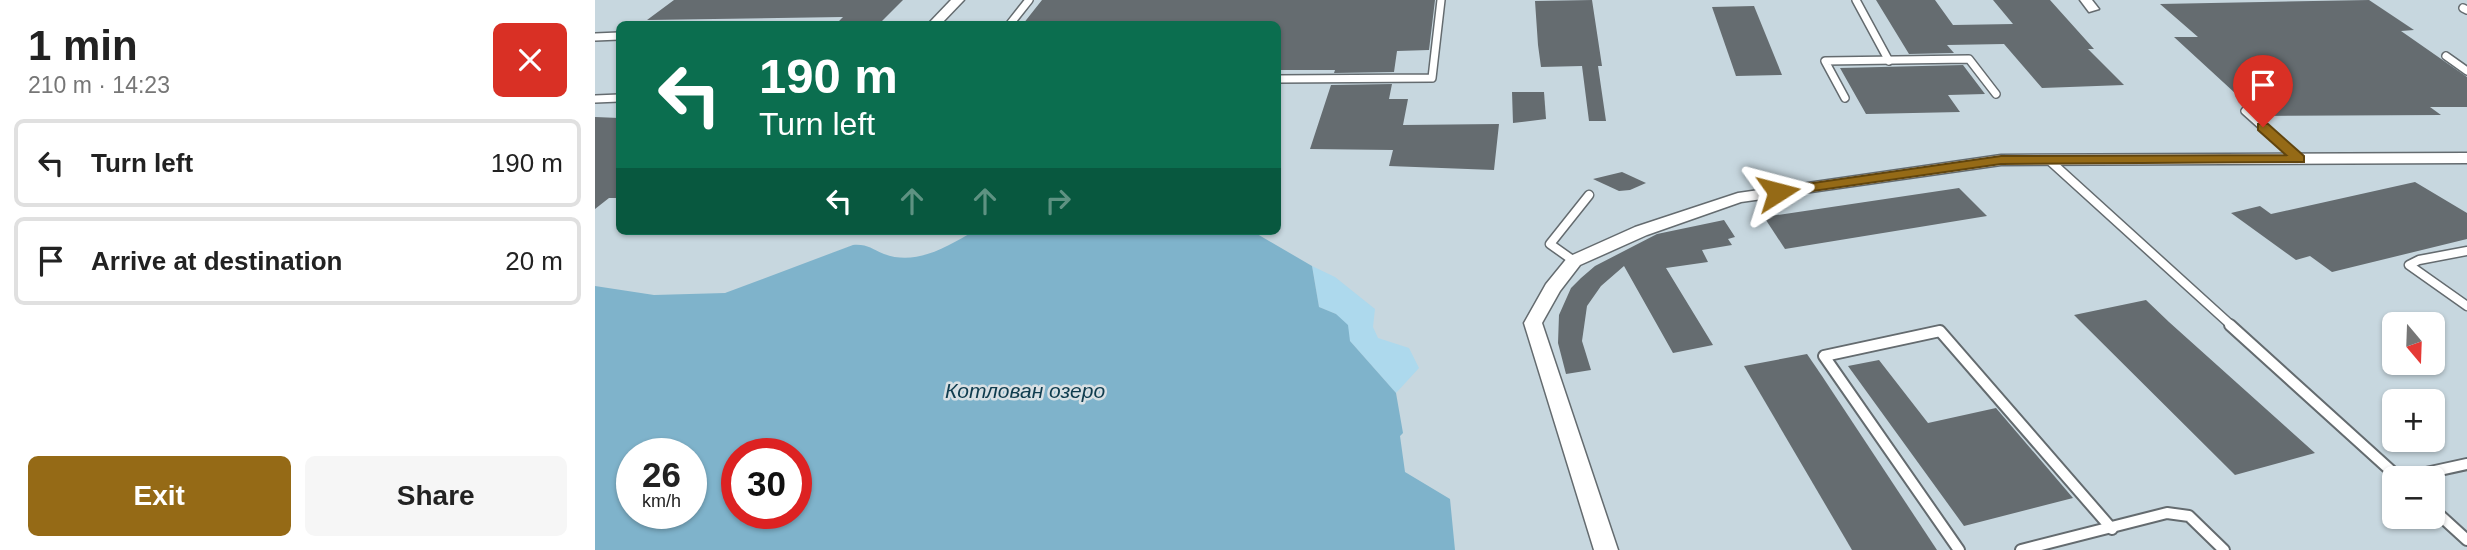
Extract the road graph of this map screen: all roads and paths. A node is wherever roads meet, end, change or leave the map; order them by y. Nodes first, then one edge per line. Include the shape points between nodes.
1 (958, 0) edge
2 (1029, 0) edge
3 (1441, 0) edge
4 (1856, 0) edge
5 (938, 21) edge
6 (1012, 21) edge
7 (616, 36) edge
8 (595, 37) edge
9 (2446, 56) dead end
10 (1889, 61) junction
11 (2467, 71) edge
12 (1281, 79) edge
13 (1996, 94) dead end
14 (616, 98) edge
15 (1845, 98) dead end
16 (595, 99) edge
17 (2245, 111) dead end
18 (2467, 158) edge
19 (2299, 159) junction
20 (2049, 160) junction
21 (1589, 195) dead end
22 (2467, 251) edge
23 (1574, 261) junction
24 (2467, 306) edge
25 (2467, 464) edge
26 (2388, 466) edge
27 (2445, 469) edge
28 (2445, 520) edge
29 (2112, 529) junction
30 (2467, 540) edge
31 (1606, 550) edge
32 (1959, 550) edge
33 (2021, 550) edge
34 (2224, 550) edge

1 - 5 street
2 - 6 lane
3 - 12 lane via 1432,78
4 - 10 lane
7 - 8 lane
9 - 11 lane
10 - 13 lane via 1969,59
10 - 15 lane via 1825,61
14 - 16 lane
17 - 19 lane
18 - 19 street
19 - 20 street
20 - 23 street via 2001,160 1738,198 1641,231
20 - 26 lane
21 - 23 lane via 1550,244
22 - 24 lane via 2409,265
23 - 31 street via 1533,323
25 - 27 lane
28 - 30 lane
29 - 32 lane via 1940,331 1823,356
29 - 33 lane
29 - 34 lane via 2167,513 2189,516

